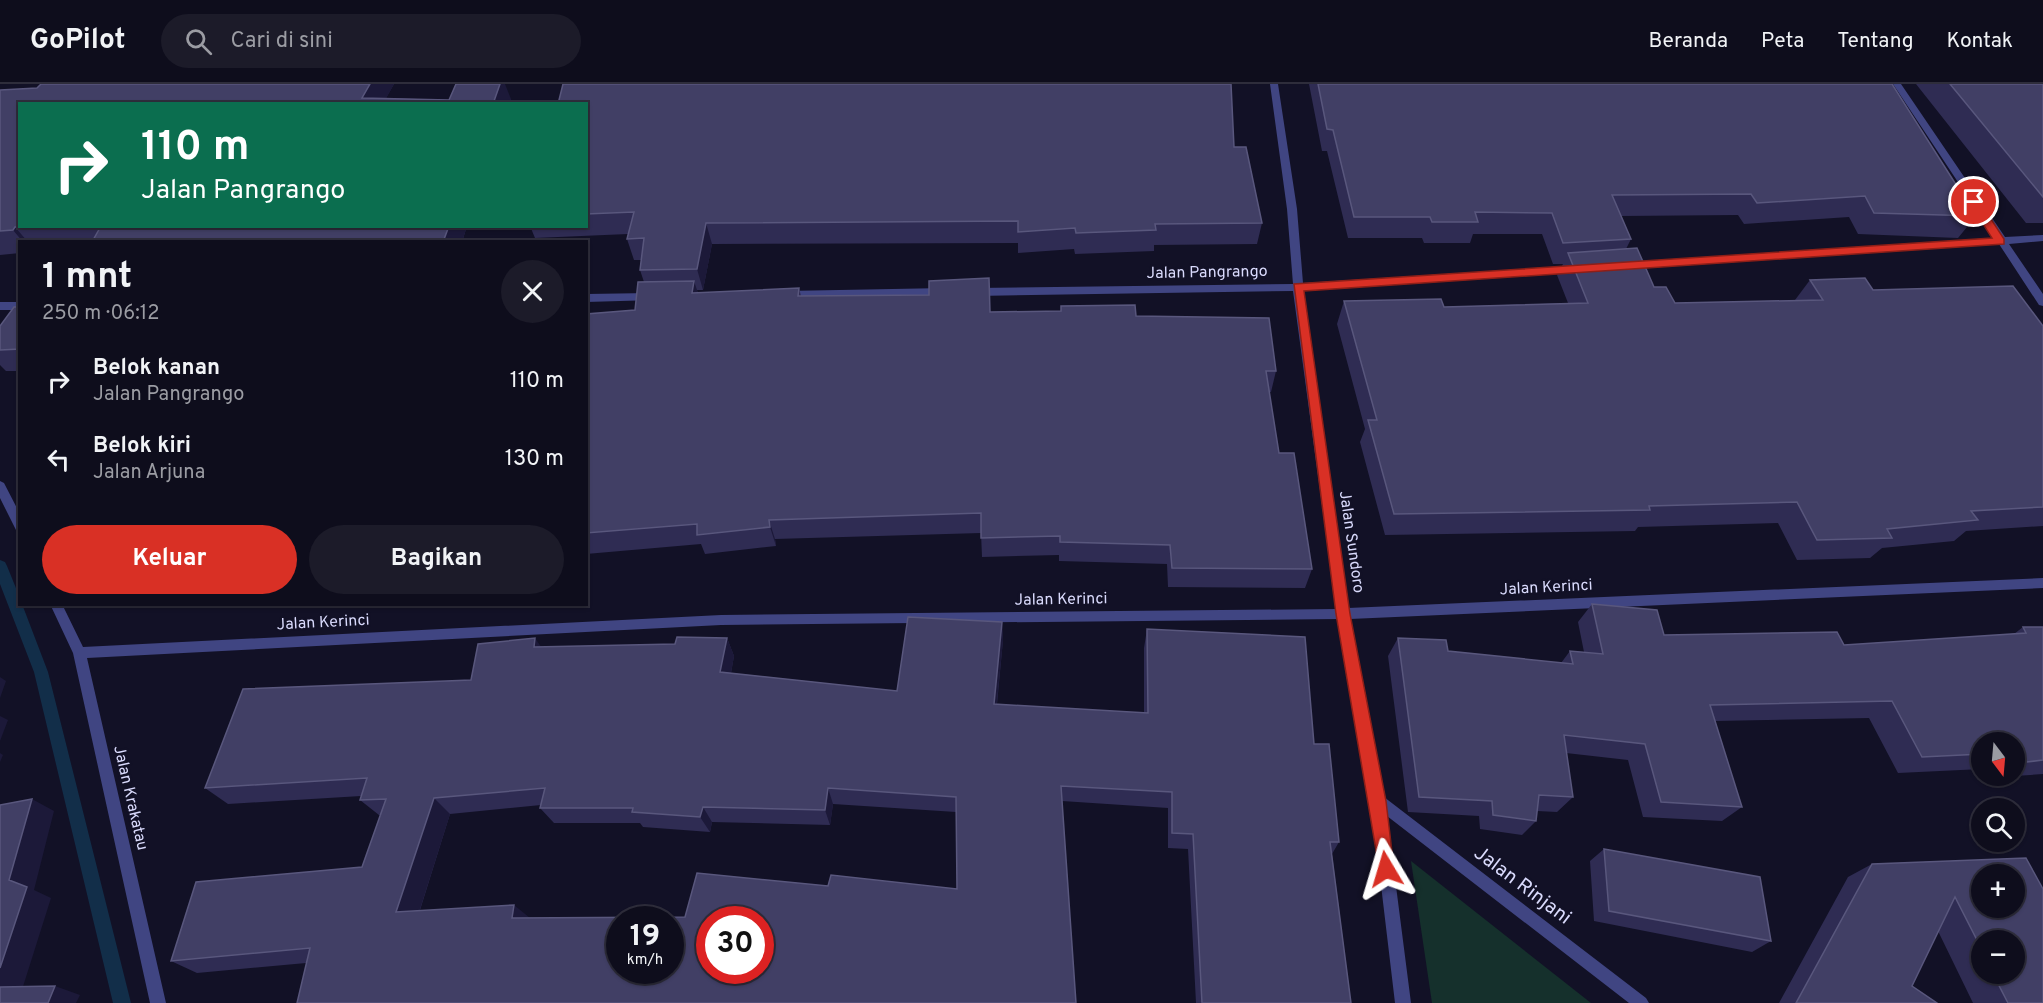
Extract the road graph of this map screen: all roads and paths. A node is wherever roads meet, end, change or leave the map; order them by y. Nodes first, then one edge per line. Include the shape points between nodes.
1 (1274, 84) edge
2 (1897, 84) edge
3 (2043, 238) edge
4 (2000, 241) junction
5 (1619, 266) edge
6 (1583, 268) edge
7 (1298, 287) junction
8 (954, 292) edge
9 (966, 292) edge
10 (776, 295) edge
11 (658, 297) edge
12 (588, 298) edge
13 (2043, 302) edge
14 (0, 306) edge
15 (18, 306) edge
16 (0, 486) edge
17 (18, 523) edge
18 (2043, 583) edge
19 (57, 606) edge
20 (1343, 614) junction
21 (79, 653) junction
22 (1378, 801) junction
23 (158, 1003) edge
24 (1403, 1003) edge
25 (1641, 1003) edge

1 - 7 street, Jalan Sundoro via 1292,209
2 - 4 street
3 - 4 street
4 - 5 street
4 - 13 street
6 - 7 street, Jalan Pangrango
7 - 9 street, Jalan Pangrango
7 - 20 street, Jalan Sundoro
8 - 10 street
11 - 12 street
14 - 15 street
16 - 17 street
18 - 20 street, Jalan Kerinci
19 - 21 street, Jalan Krakatau
20 - 21 street, Jalan Kerinci via 721,620
20 - 22 street, Jalan Sundoro
21 - 23 street, Jalan Krakatau
22 - 24 street, Jalan Sundoro
22 - 25 street, Jalan Rinjani

